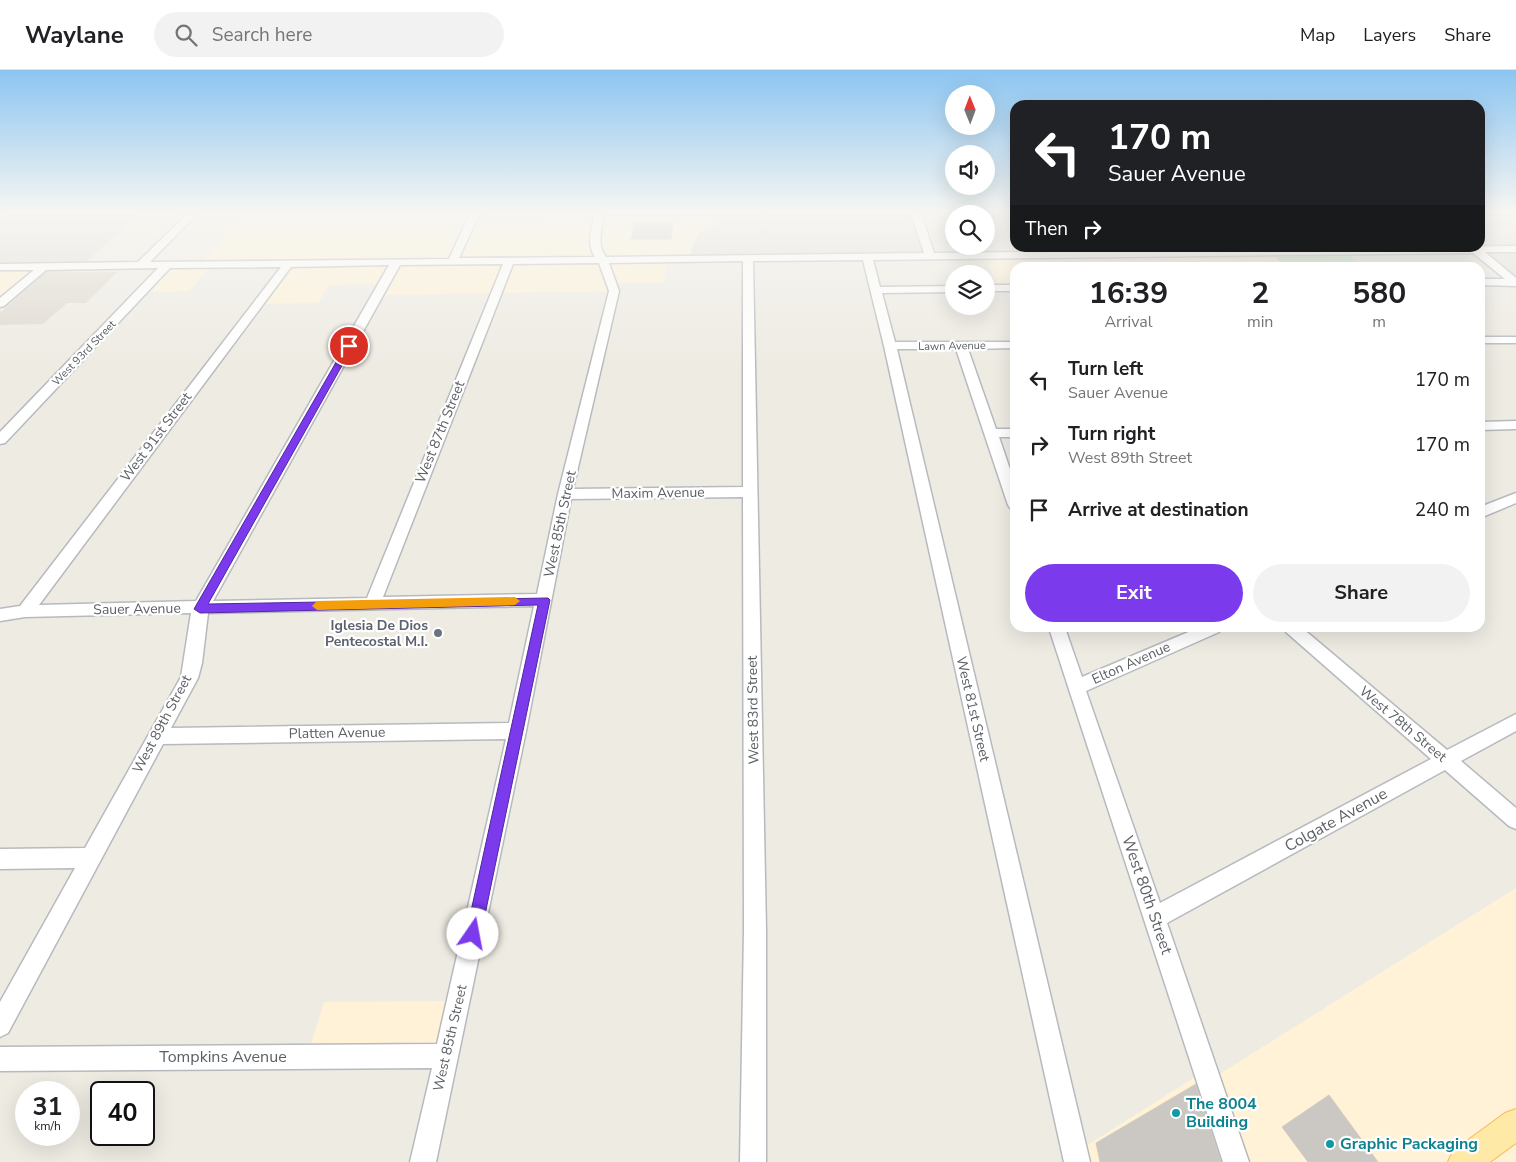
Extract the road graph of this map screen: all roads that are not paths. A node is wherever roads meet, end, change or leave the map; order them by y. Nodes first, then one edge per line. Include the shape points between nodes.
1 (288, 264) junction
2 (292, 264) edge
3 (395, 264) edge
4 (508, 264) edge
5 (604, 264) edge
6 (748, 264) edge
7 (869, 264) edge
8 (1493, 264) edge
9 (167, 265) junction
10 (140, 266) joint
11 (0, 267) edge
12 (43, 267) junction
13 (1485, 282) edge
14 (1516, 282) edge
15 (995, 288) edge
16 (1010, 288) edge
17 (945, 289) edge
18 (875, 290) junction
19 (0, 304) edge
20 (1485, 340) edge
21 (1516, 340) edge
22 (1010, 345) edge
23 (890, 346) junction
24 (962, 346) junction
25 (1485, 426) edge
26 (1516, 426) edge
27 (990, 433) junction
28 (1010, 433) edge
29 (0, 440) edge
30 (1010, 491) edge
31 (750, 492) junction
32 (565, 494) junction
33 (1516, 498) edge
34 (1485, 511) edge
35 (544, 600) junction
36 (372, 604) junction
37 (200, 609) junction
38 (25, 611) junction
39 (0, 615) edge
40 (1058, 632) edge
41 (1205, 632) edge
42 (1297, 632) edge
43 (1077, 687) junction
44 (1516, 722) edge
45 (517, 731) junction
46 (156, 736) junction
47 (1445, 760) junction
48 (1516, 820) edge
49 (90, 858) junction
50 (0, 859) edge
51 (1155, 918) junction
52 (0, 1025) edge
53 (446, 1056) junction
54 (0, 1059) edge
55 (1516, 1124) edge
56 (423, 1162) edge
57 (753, 1162) edge
58 (1077, 1162) edge
59 (1236, 1162) edge
60 (1464, 1162) edge

1 - 2 street
1 - 9 street
1 - 38 street, West 91st Street
3 - 37 street, West 89th Street
4 - 36 street, West 87th Street
5 - 32 street, West 85th Street via 614,292
6 - 31 street, West 83rd Street
7 - 18 street, West 81st Street
8 - 14 street
9 - 10 street
9 - 29 street, West 93rd Street
10 - 12 street
11 - 12 street
12 - 19 street
13 - 14 street
15 - 16 street
17 - 18 street
18 - 23 street, West 81st Street
20 - 21 street
22 - 24 street, Lawn Avenue
23 - 24 street, Lawn Avenue
23 - 58 street, West 81st Street
24 - 27 street
25 - 26 street
27 - 28 street
27 - 30 street
31 - 32 street, Maxim Avenue
31 - 57 street, West 83rd Street via 755,930
32 - 35 street, West 85th Street
33 - 34 street
35 - 36 street, Sauer Avenue
35 - 45 street, West 85th Street
36 - 37 street, Sauer Avenue
37 - 38 street, Sauer Avenue
37 - 46 street, West 89th Street via 189,678
38 - 39 street, Sauer Avenue
40 - 43 street, West 80th Street
41 - 43 street, Elton Avenue
42 - 47 street, West 78th Street
43 - 51 street, West 80th Street
44 - 47 street, Colgate Avenue
45 - 46 street, Platten Avenue
45 - 53 street, West 85th Street
46 - 49 street, West 89th Street
47 - 48 street, West 78th Street
47 - 51 street, Colgate Avenue
49 - 50 street
49 - 52 street, West 89th Street
51 - 59 street, West 80th Street
53 - 54 street, Tompkins Avenue
53 - 56 street, West 85th Street
55 - 60 main road

